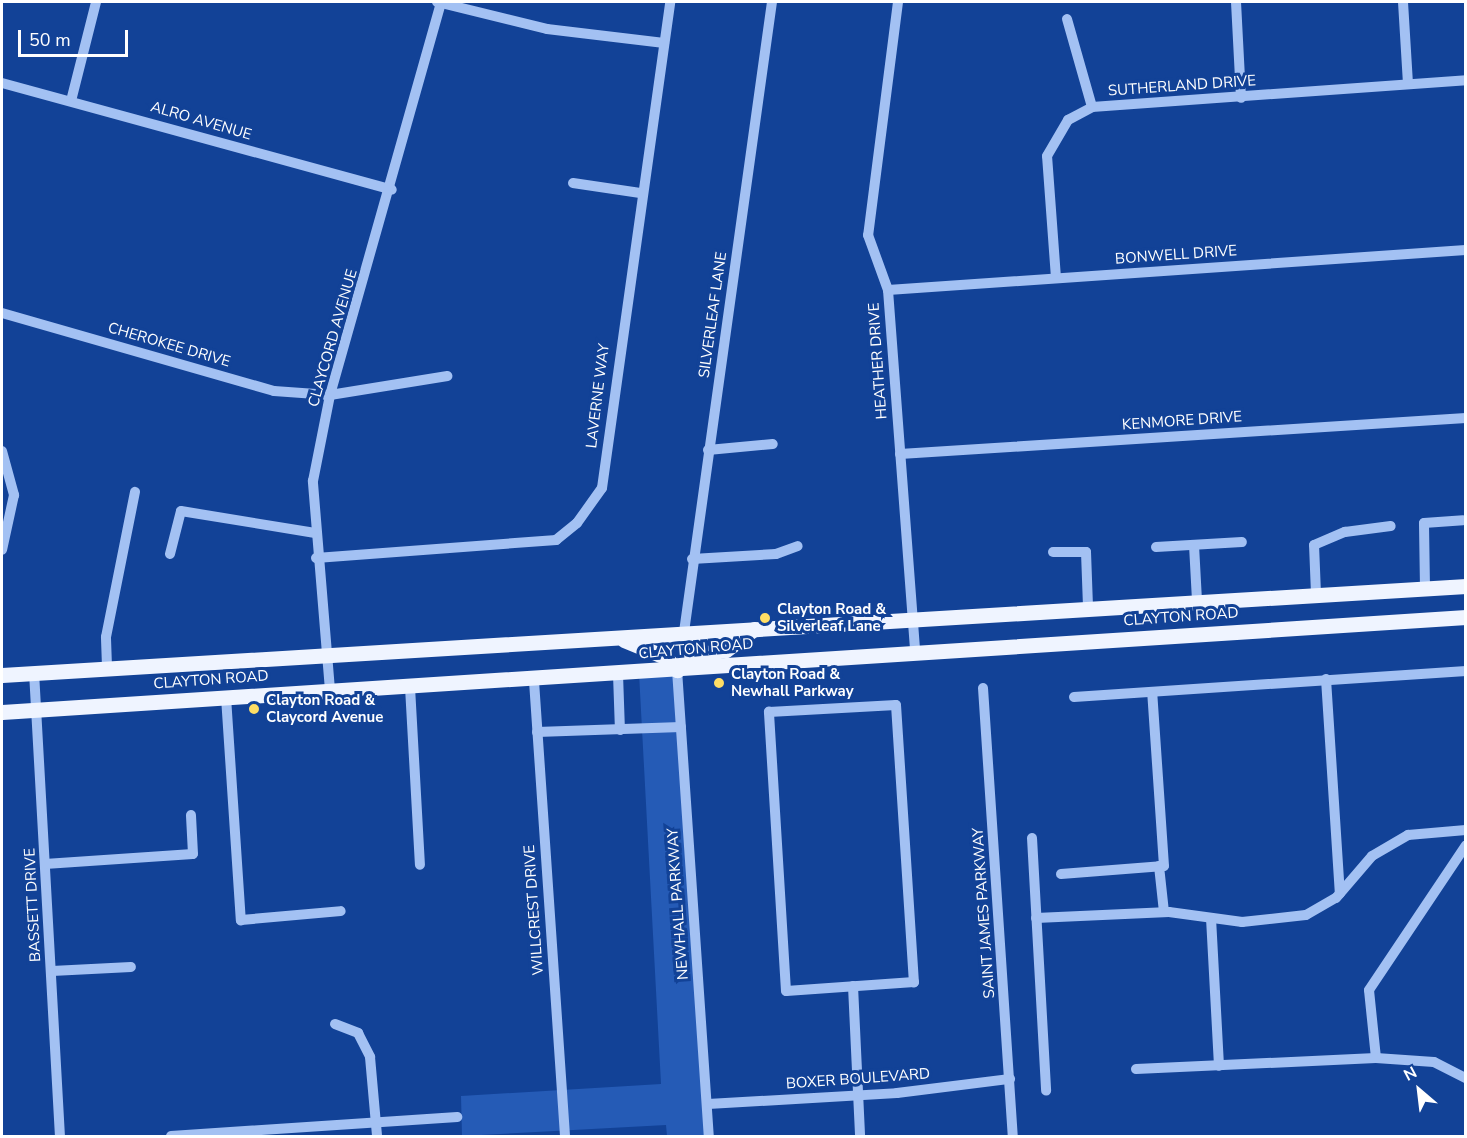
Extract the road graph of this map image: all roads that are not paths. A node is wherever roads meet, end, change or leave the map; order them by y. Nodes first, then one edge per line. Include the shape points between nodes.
1 (96, 2) edge
2 (440, 2) edge
3 (670, 2) edge
4 (772, 2) edge
5 (898, 2) edge
6 (1236, 2) edge
7 (1403, 2) edge
8 (1067, 19) dead end
9 (664, 43) junction
10 (1466, 80) edge
11 (2, 83) edge
12 (1408, 84) junction
13 (1241, 98) junction
14 (71, 101) junction
15 (1092, 107) junction
16 (573, 183) dead end
17 (392, 190) junction
18 (640, 193) junction
19 (1466, 250) edge
20 (1056, 278) junction
21 (888, 290) junction
22 (2, 313) edge
23 (447, 376) dead end
24 (330, 395) junction
25 (1466, 418) edge
26 (773, 444) dead end
27 (708, 450) junction
28 (2, 451) edge
29 (900, 454) junction
30 (135, 492) dead end
31 (1463, 520) dead end
32 (1391, 526) dead end
33 (315, 533) junction
34 (1242, 542) dead end
35 (1194, 545) junction
36 (798, 546) dead end
37 (1156, 547) dead end
38 (2, 550) edge
39 (1053, 552) dead end
40 (170, 554) dead end
41 (316, 558) junction
42 (692, 560) junction
43 (1466, 586) edge
44 (1425, 588) junction
45 (1316, 594) junction
46 (1197, 601) junction
47 (1088, 608) junction
48 (1466, 617) edge
49 (912, 618) junction
50 (758, 628) junction
51 (684, 633) junction
52 (616, 639) junction
53 (915, 651) junction
54 (327, 653) junction
55 (107, 667) junction
56 (677, 670) junction
57 (1466, 671) edge
58 (34, 672) junction
59 (2, 675) edge
60 (618, 675) junction
61 (1326, 680) junction
62 (534, 681) junction
63 (410, 687) junction
64 (983, 688) dead end
65 (330, 690) junction
66 (1152, 692) junction
67 (226, 697) junction
68 (1074, 697) dead end
69 (37, 710) junction
70 (2, 712) edge
71 (681, 727) junction
72 (620, 729) junction
73 (537, 732) junction
74 (191, 815) dead end
75 (1466, 830) edge
76 (1032, 838) dead end
77 (1466, 845) edge
78 (45, 864) junction
79 (420, 865) dead end
80 (1159, 866) junction
81 (1061, 874) dead end
82 (1340, 894) junction
83 (341, 911) dead end
84 (1164, 912) junction
85 (1036, 918) junction
86 (1211, 918) junction
87 (131, 967) dead end
88 (52, 971) junction
89 (853, 986) junction
90 (335, 1024) dead end
91 (1376, 1058) junction
92 (1219, 1066) junction
93 (1136, 1069) dead end
94 (1466, 1078) edge
95 (1010, 1079) junction
96 (1046, 1091) dead end
97 (858, 1096) junction
98 (708, 1104) junction
99 (457, 1117) dead end
100 (376, 1122) junction
101 (60, 1137) edge
102 (171, 1137) edge
103 (377, 1137) edge
104 (564, 1137) edge
105 (709, 1137) edge
106 (860, 1137) edge
107 (1013, 1137) edge

1 - 14 street
2 - 9 street via 547,29
2 - 17 street, CLAYCORD AVENUE
3 - 9 street, LAVERNE WAY
4 - 27 street, SILVERLEAF LANE
5 - 21 street, HEATHER DRIVE via 868,236
6 - 13 street
7 - 12 street
8 - 15 street
9 - 18 street, LAVERNE WAY
10 - 12 street, SUTHERLAND DRIVE
11 - 14 street, ALRO AVENUE
12 - 13 street, SUTHERLAND DRIVE
13 - 15 street, SUTHERLAND DRIVE
14 - 17 street, ALRO AVENUE
15 - 20 street, SUTHERLAND DRIVE via 1068,120 1047,156
16 - 18 street
17 - 24 street, CLAYCORD AVENUE
18 - 41 street, LAVERNE WAY via 602,488 577,523 556,540
19 - 20 street, BONWELL DRIVE
20 - 21 street, BONWELL DRIVE
21 - 29 street, HEATHER DRIVE
22 - 24 street, CHEROKEE DRIVE via 274,391
23 - 24 street, CHEROKEE DRIVE
24 - 33 street, CLAYCORD AVENUE via 313,481
25 - 29 street, KENMORE DRIVE
26 - 27 street
27 - 42 street, SILVERLEAF LANE
28 - 38 street via 14,495
29 - 49 street, HEATHER DRIVE
30 - 55 street via 106,637
31 - 44 street via 1424,523
32 - 45 street via 1345,531 1314,545
33 - 40 street via 181,511
33 - 41 street, CLAYCORD AVENUE
34 - 35 street
35 - 37 street
35 - 46 street
36 - 42 street via 776,554
39 - 47 street via 1086,552
41 - 54 street, CLAYCORD AVENUE
42 - 51 street, SILVERLEAF LANE
43 - 44 main road, CLAYTON ROAD
44 - 45 main road, CLAYTON ROAD
45 - 46 main road, CLAYTON ROAD
46 - 47 main road, CLAYTON ROAD
47 - 49 main road, CLAYTON ROAD
48 - 53 main road, CLAYTON ROAD
49 - 50 main road, CLAYTON ROAD
49 - 53 street, HEATHER DRIVE
50 - 51 main road, CLAYTON ROAD
50 - 56 main road via 726,650 686,656
51 - 52 main road, CLAYTON ROAD
52 - 54 main road, CLAYTON ROAD
52 - 56 main road via 665,657
53 - 56 main road, CLAYTON ROAD
54 - 55 main road, CLAYTON ROAD
54 - 65 street, CLAYCORD AVENUE
55 - 58 main road, CLAYTON ROAD
56 - 60 main road, CLAYTON ROAD
56 - 71 street, NEWHALL PARKWAY
57 - 61 street
58 - 59 main road, CLAYTON ROAD
58 - 69 street, BASSETT DRIVE
60 - 62 main road, CLAYTON ROAD
60 - 72 street
61 - 66 street
61 - 82 street
62 - 63 main road, CLAYTON ROAD
62 - 73 street, WILLCREST DRIVE
63 - 65 main road, CLAYTON ROAD
63 - 79 street
64 - 95 street, SAINT JAMES PARKWAY
65 - 67 main road, CLAYTON ROAD
66 - 68 street
66 - 80 street via 1164,866
67 - 69 main road, CLAYTON ROAD
67 - 83 street via 241,920
69 - 70 main road, CLAYTON ROAD
69 - 78 street, BASSETT DRIVE
71 - 72 street
71 - 98 street, NEWHALL PARKWAY
72 - 73 street
73 - 104 street, WILLCREST DRIVE
74 - 78 street via 193,854
75 - 82 street via 1408,835 1372,856
76 - 85 street
77 - 91 street via 1370,990
78 - 88 street, BASSETT DRIVE
80 - 81 street
80 - 84 street
82 - 86 street via 1306,915 1280,920
84 - 85 street
84 - 86 street
85 - 96 street
86 - 92 street
87 - 88 street
88 - 101 street, BASSETT DRIVE
89 - 89 street via 914,982 896,705 770,712 786,991
89 - 97 street
90 - 100 street via 358,1033 370,1057
91 - 92 street
91 - 94 street via 1434,1062
92 - 93 street
95 - 97 street, BOXER BOULEVARD
95 - 107 street, SAINT JAMES PARKWAY
97 - 98 street, BOXER BOULEVARD
97 - 106 street
98 - 105 street, NEWHALL PARKWAY
99 - 100 street
100 - 102 street
100 - 103 street

